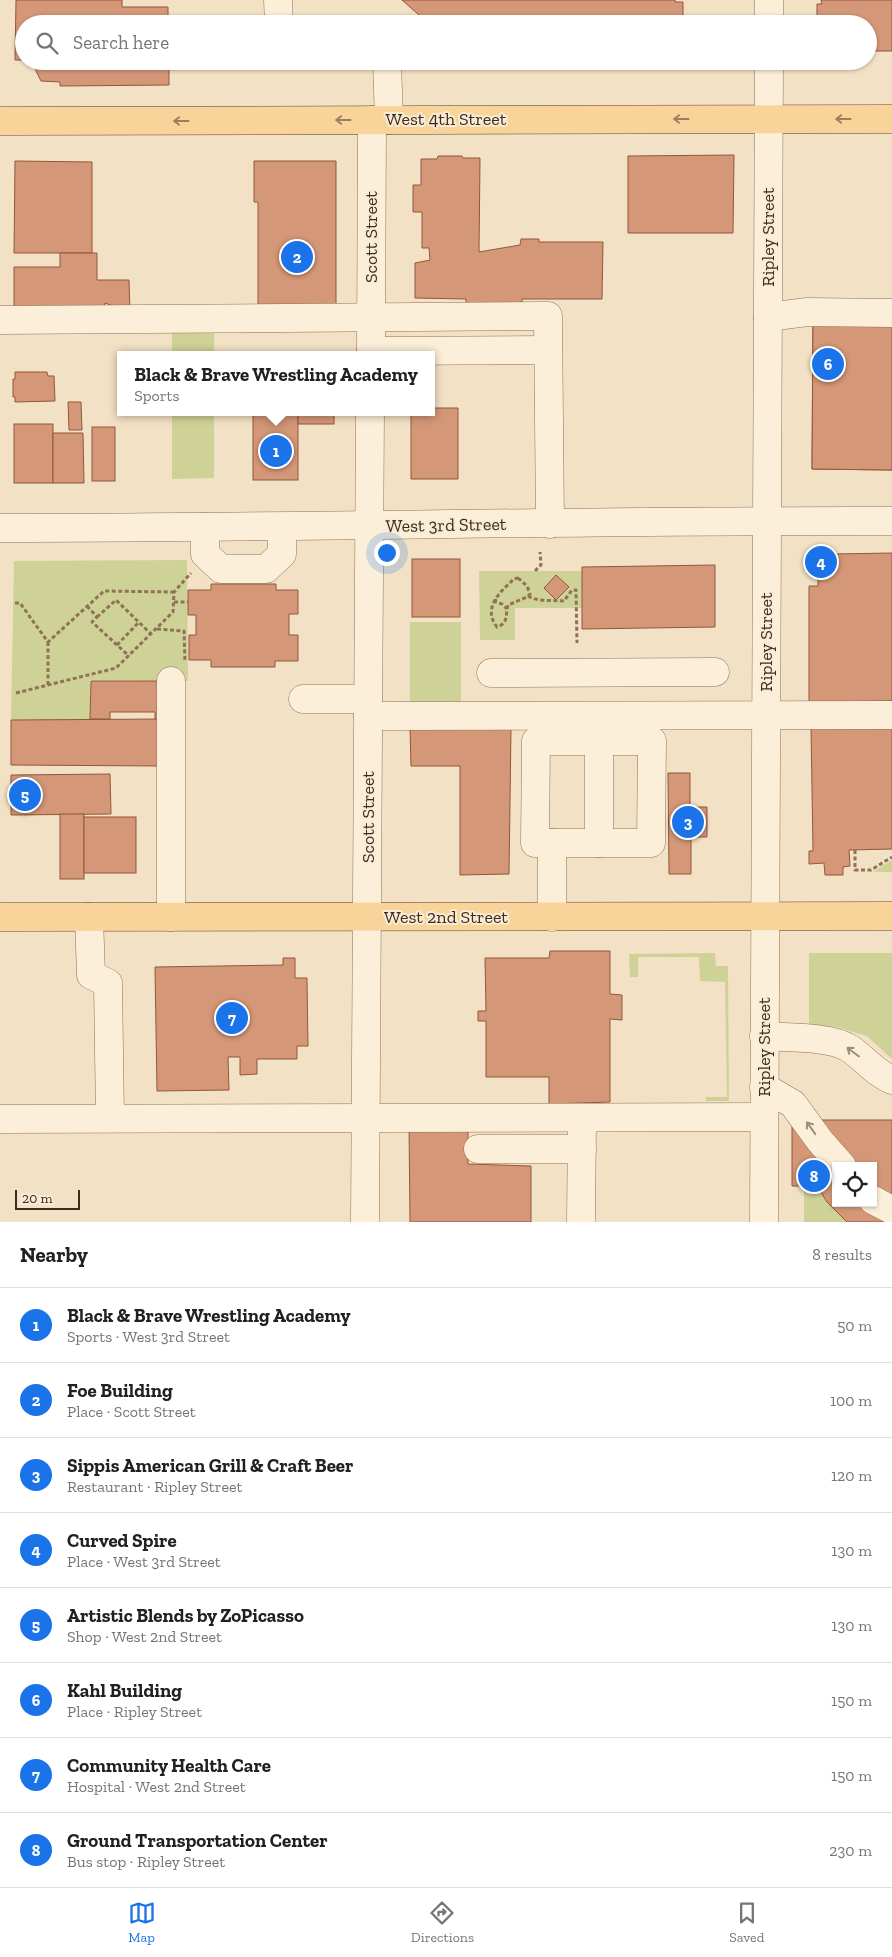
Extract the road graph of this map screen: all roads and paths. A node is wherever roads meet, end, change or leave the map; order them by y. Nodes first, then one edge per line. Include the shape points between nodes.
1 (278, 0) edge
2 (769, 0) edge
3 (279, 15) edge
4 (769, 15) edge
5 (386, 70) edge
6 (769, 70) edge
7 (768, 119) junction
8 (892, 119) edge
9 (380, 120) junction
10 (0, 122) edge
11 (892, 313) edge
12 (768, 317) junction
13 (371, 318) junction
14 (0, 320) edge
15 (548, 350) junction
16 (371, 351) edge
17 (435, 352) edge
18 (370, 416) edge
19 (767, 521) junction
20 (892, 522) edge
21 (550, 524) junction
22 (370, 526) junction
23 (205, 527) junction
24 (282, 527) junction
25 (0, 528) edge
26 (540, 552) dead end
27 (535, 571) dead end
28 (528, 596) junction
29 (495, 599) junction
30 (174, 602) junction
31 (188, 602) dead end
32 (15, 603) dead end
33 (87, 606) junction
34 (507, 609) junction
35 (98, 617) junction
36 (139, 622) junction
37 (156, 629) junction
38 (184, 631) dead end
39 (151, 634) junction
40 (48, 642) junction
41 (577, 643) dead end
42 (117, 645) junction
43 (129, 656) junction
44 (666, 672) junction
45 (715, 672) dead end
46 (491, 673) dead end
47 (171, 681) dead end
48 (48, 685) junction
49 (16, 693) dead end
50 (304, 699) dead end
51 (368, 707) junction
52 (892, 715) edge
53 (667, 716) junction
54 (766, 716) junction
55 (598, 741) junction
56 (552, 843) junction
57 (598, 843) junction
58 (855, 850) dead end
59 (892, 857) edge
60 (765, 916) junction
61 (892, 916) edge
62 (0, 917) edge
63 (89, 917) junction
64 (171, 917) junction
65 (367, 917) junction
66 (552, 917) junction
67 (764, 1036) junction
68 (892, 1080) edge
69 (764, 1087) junction
70 (764, 1117) junction
71 (110, 1118) junction
72 (366, 1118) junction
73 (582, 1118) junction
74 (0, 1119) edge
75 (478, 1149) dead end
76 (582, 1149) junction
77 (838, 1162) edge
78 (877, 1202) edge
79 (892, 1210) edge
80 (365, 1222) edge
81 (581, 1222) edge
82 (764, 1222) edge

1 - 3 street
2 - 4 street
5 - 9 street, Scott Street
6 - 7 street, Ripley Street
8 -> 7 main road, West 4th Street
7 -> 9 main road, West 4th Street
7 - 12 street, Ripley Street
9 -> 10 main road, West 4th Street
9 - 13 street, Scott Street
11 - 12 street via 807,312
12 - 19 street, Ripley Street
13 - 14 street
13 - 15 street via 548,316
13 - 16 street, Scott Street
15 - 17 street
15 - 21 street
18 - 22 street, Scott Street
19 - 20 street, West 3rd Street
19 - 21 street, West 3rd Street
19 - 54 street, Ripley Street
21 - 22 street, West 3rd Street
22 - 24 street, West 3rd Street
22 - 51 street, Scott Street
23 - 24 street, West 3rd Street
23 - 24 street via 205,554 221,569 266,569 282,554
23 - 25 street, West 3rd Street
26 - 27 path via 541,565
28 - 29 path via 529,589 518,578
28 - 34 path
28 - 41 path via 537,600 564,601 572,590 576,590
29 - 34 path
29 - 34 path via 491,611 497,627 506,620
30 - 31 path
30 - 33 path via 174,592 104,591
30 - 37 path via 173,612
32 - 40 path via 20,603
33 - 35 path
33 - 40 path
35 - 36 path via 116,600
35 - 42 path via 92,622
36 - 39 path
36 - 42 path
37 - 38 path
37 - 39 path
39 - 43 path
40 - 48 path
42 - 43 path
43 - 48 path via 116,668
44 - 45 street
44 - 46 street
44 - 53 street
47 - 64 street
48 - 49 path
50 - 51 street
51 - 53 street
51 - 65 street, Scott Street
52 - 54 street
53 - 54 street
54 - 60 street, Ripley Street
55 - 56 street via 536,741 536,843
55 - 57 street
55 - 57 street via 652,741 651,843
56 - 57 street
56 - 66 street
58 - 59 path via 855,870 871,870
60 - 61 main road, West 2nd Street
60 - 66 main road, West 2nd Street
60 - 67 street, Ripley Street
62 - 63 main road, West 2nd Street
63 - 64 main road, West 2nd Street
63 - 71 street via 91,975 108,983
64 - 65 main road, West 2nd Street
65 - 66 main road, West 2nd Street
65 - 72 street, Scott Street
68 -> 67 street via 882,1077 848,1048 817,1039
67 - 69 street, Ripley Street
69 - 70 street, Ripley Street
77 -> 69 street via 794,1104
70 - 73 street
70 - 82 street, Ripley Street
71 - 72 street
71 - 74 street
72 - 73 street
72 - 80 street, Scott Street
73 - 76 street
75 - 76 street
76 - 81 street
78 - 79 street

